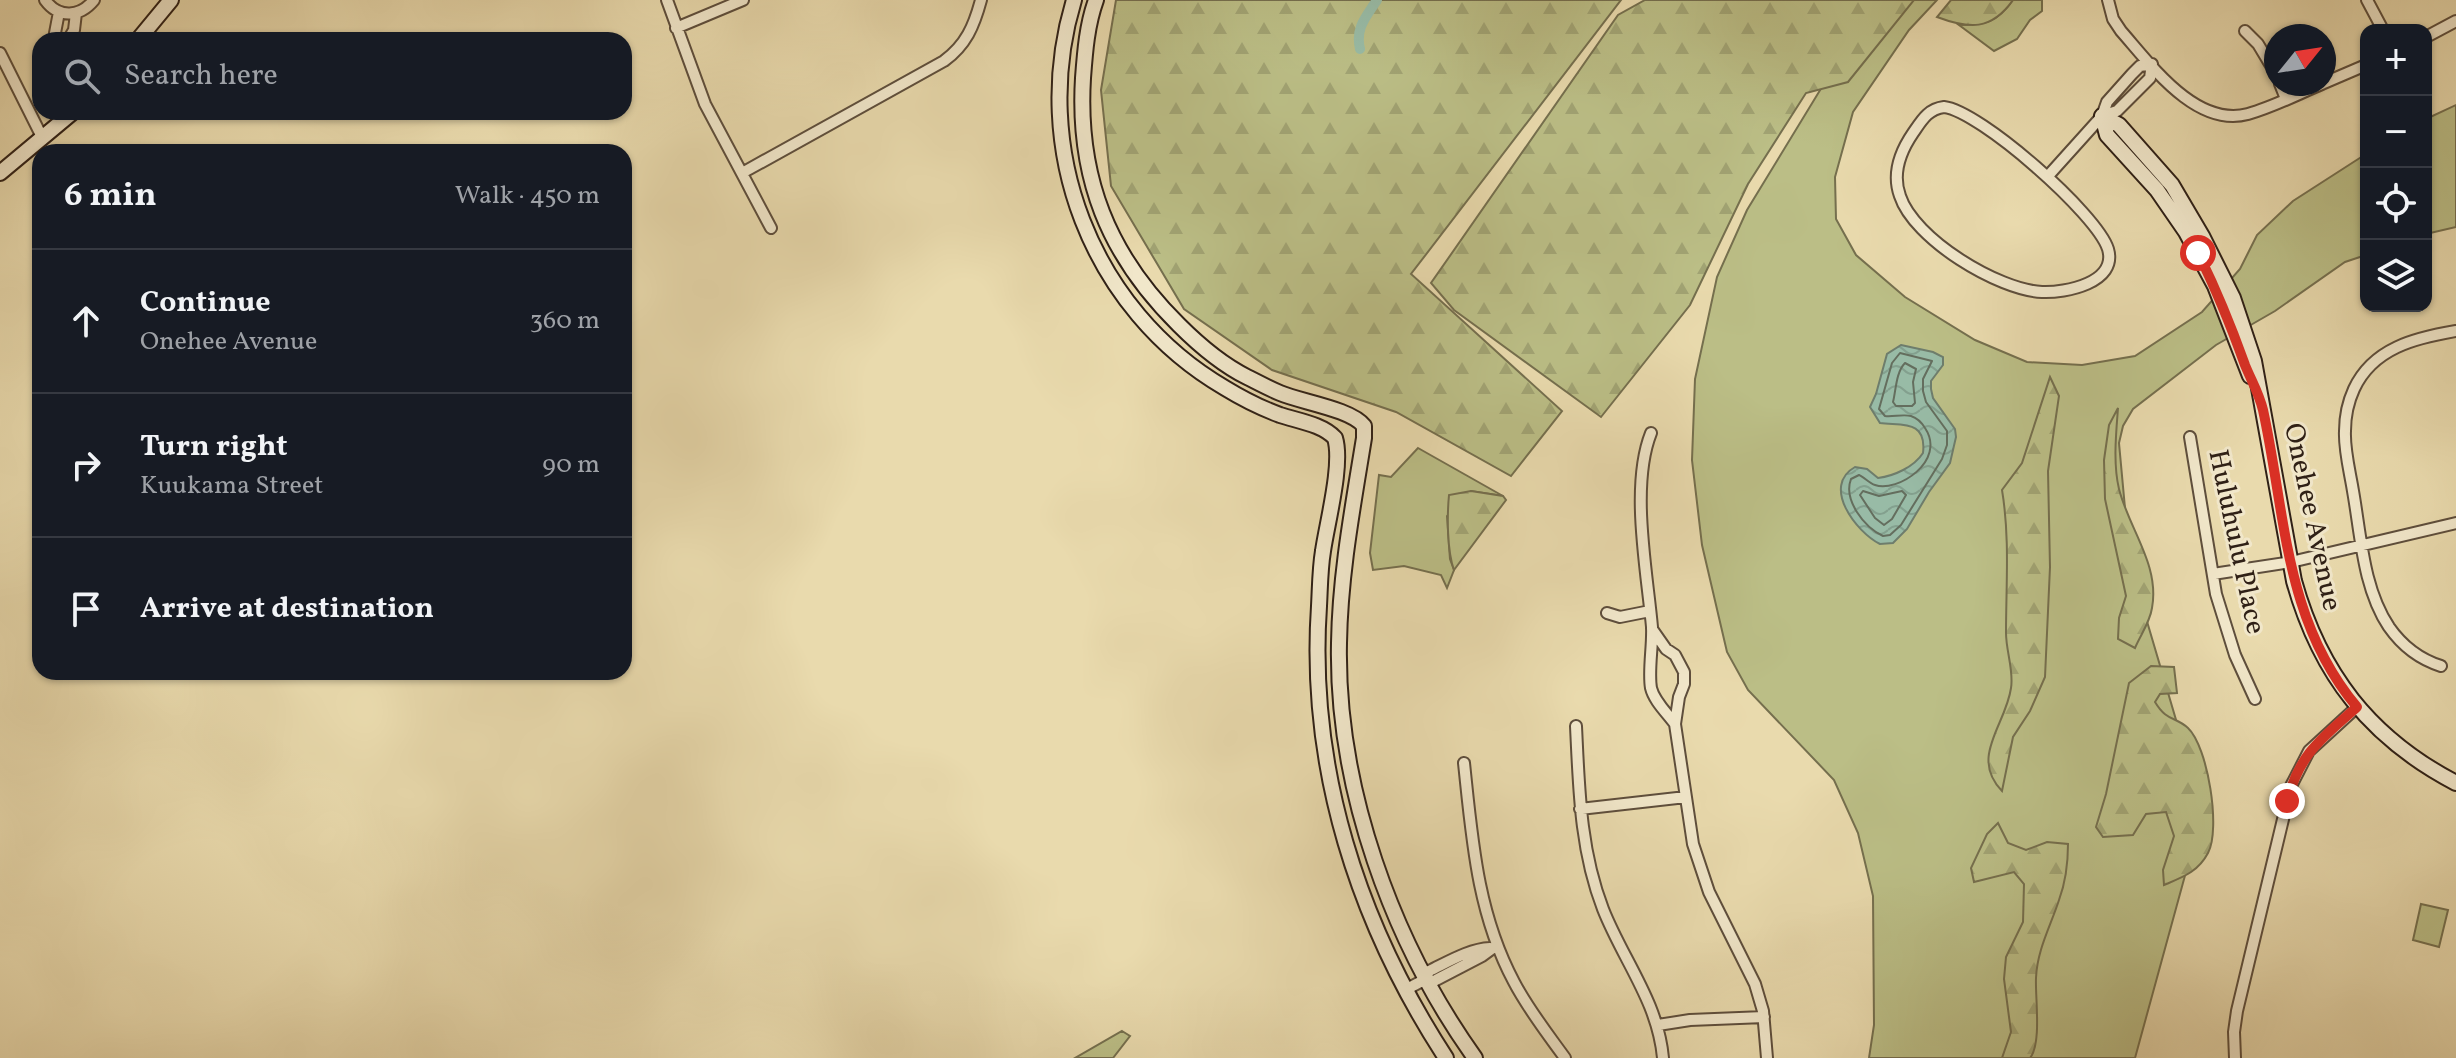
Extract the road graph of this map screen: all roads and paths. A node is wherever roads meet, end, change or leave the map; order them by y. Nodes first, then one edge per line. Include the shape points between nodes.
1 (45, 0) edge
2 (94, 0) edge
3 (171, 0) edge
4 (667, 0) edge
5 (743, 0) edge
6 (981, 0) edge
7 (1074, 0) edge
8 (1096, 0) edge
9 (2108, 0) edge
10 (2367, 0) edge
11 (59, 12) junction
12 (76, 13) junction
13 (2456, 21) edge
14 (2380, 24) edge
15 (676, 28) junction
16 (2245, 31) dead end
17 (55, 32) edge
18 (73, 32) edge
19 (145, 32) edge
20 (2432, 34) edge
21 (0, 53) edge
22 (2264, 54) edge
23 (2152, 64) junction
24 (2360, 68) edge
25 (2336, 78) edge
26 (2285, 96) edge
27 (2293, 96) edge
28 (2286, 99) junction
29 (2102, 116) junction
30 (32, 117) edge
31 (34, 120) edge
32 (64, 120) edge
33 (43, 139) junction
34 (37, 144) edge
35 (32, 148) edge
36 (0, 173) edge
37 (742, 173) junction
38 (2048, 176) junction
39 (771, 228) dead end
40 (2456, 331) edge
41 (1651, 433) dead end
42 (2190, 437) dead end
43 (2456, 523) edge
44 (2361, 545) junction
45 (2291, 562) junction
46 (2213, 574) junction
47 (1650, 611) junction
48 (1607, 613) dead end
49 (1652, 629) junction
50 (2441, 666) dead end
51 (2255, 699) dead end
52 (2357, 707) junction
53 (1675, 724) junction
54 (1576, 726) dead end
55 (1464, 763) dead end
56 (2456, 783) edge
57 (1686, 797) junction
58 (1580, 809) junction
59 (1494, 946) junction
60 (1426, 979) junction
61 (1405, 990) junction
62 (1764, 1017) junction
63 (1658, 1025) junction
64 (1446, 1058) edge
65 (1475, 1058) edge
66 (1565, 1058) edge
67 (1663, 1058) edge
68 (1767, 1058) edge
69 (2235, 1058) edge

1 - 11 street
2 - 12 street
3 - 19 main road
4 - 15 street
5 - 15 street
6 - 37 street via 958,51
7 - 61 main road via 1062,60 1062,144 1080,218 1112,278 1141,317 1208,378 1335,438 1338,457 1322,556 1316,646 1319,715 1346,849
8 - 60 main road via 1085,53 1085,155 1100,211 1136,276 1157,303 1224,363 1277,392 1353,417 1364,426 1344,565 1339,645 1344,727 1383,885
9 - 23 street via 2121,31
10 - 14 street
11 - 12 street
11 - 17 street
12 - 18 street
13 - 20 street
15 - 37 street via 705,104
16 - 22 street
21 - 30 street
23 - 28 street via 2209,113 2248,114
23 - 29 street via 2132,74 2107,102
24 - 25 street
26 - 28 street
27 - 28 street
29 - 38 street
29 - 45 main road, Onehee Avenue via 2119,125 2172,185 2243,324
31 - 33 street
32 - 33 main road
33 - 34 main road
35 - 36 main road
37 - 39 street
38 - 38 street via 2103,239 2109,261 2092,281 2048,292 2004,284 1950,253 1906,210 1897,180 1902,150 1927,114 1944,107 1958,110
40 - 44 street via 2395,347 2379,357 2354,388 2344,434
41 - 47 street via 1643,454 1643,559
42 - 46 street, Huluhulu Place
43 - 44 street
44 - 45 street
44 - 50 street via 2372,593 2389,627 2418,657
45 - 46 street
45 - 52 main road, Onehee Avenue via 2319,651
46 - 51 street, Huluhulu Place via 2227,633
47 - 48 street via 1620,617
47 - 49 street
49 - 53 street via 1650,686
49 - 53 street via 1684,672
52 - 56 main road, Onehee Avenue via 2386,737
52 - 69 street via 2309,751 2291,786 2237,1011
53 - 57 street
54 - 58 street
55 - 59 street via 1477,877
57 - 58 street
57 - 62 street via 1702,877 1755,984
58 - 63 street via 1599,897
59 - 60 street via 1445,962
59 - 66 street
60 - 61 street
60 - 65 main road
61 - 64 main road
62 - 63 street
62 - 68 street
63 - 67 street

